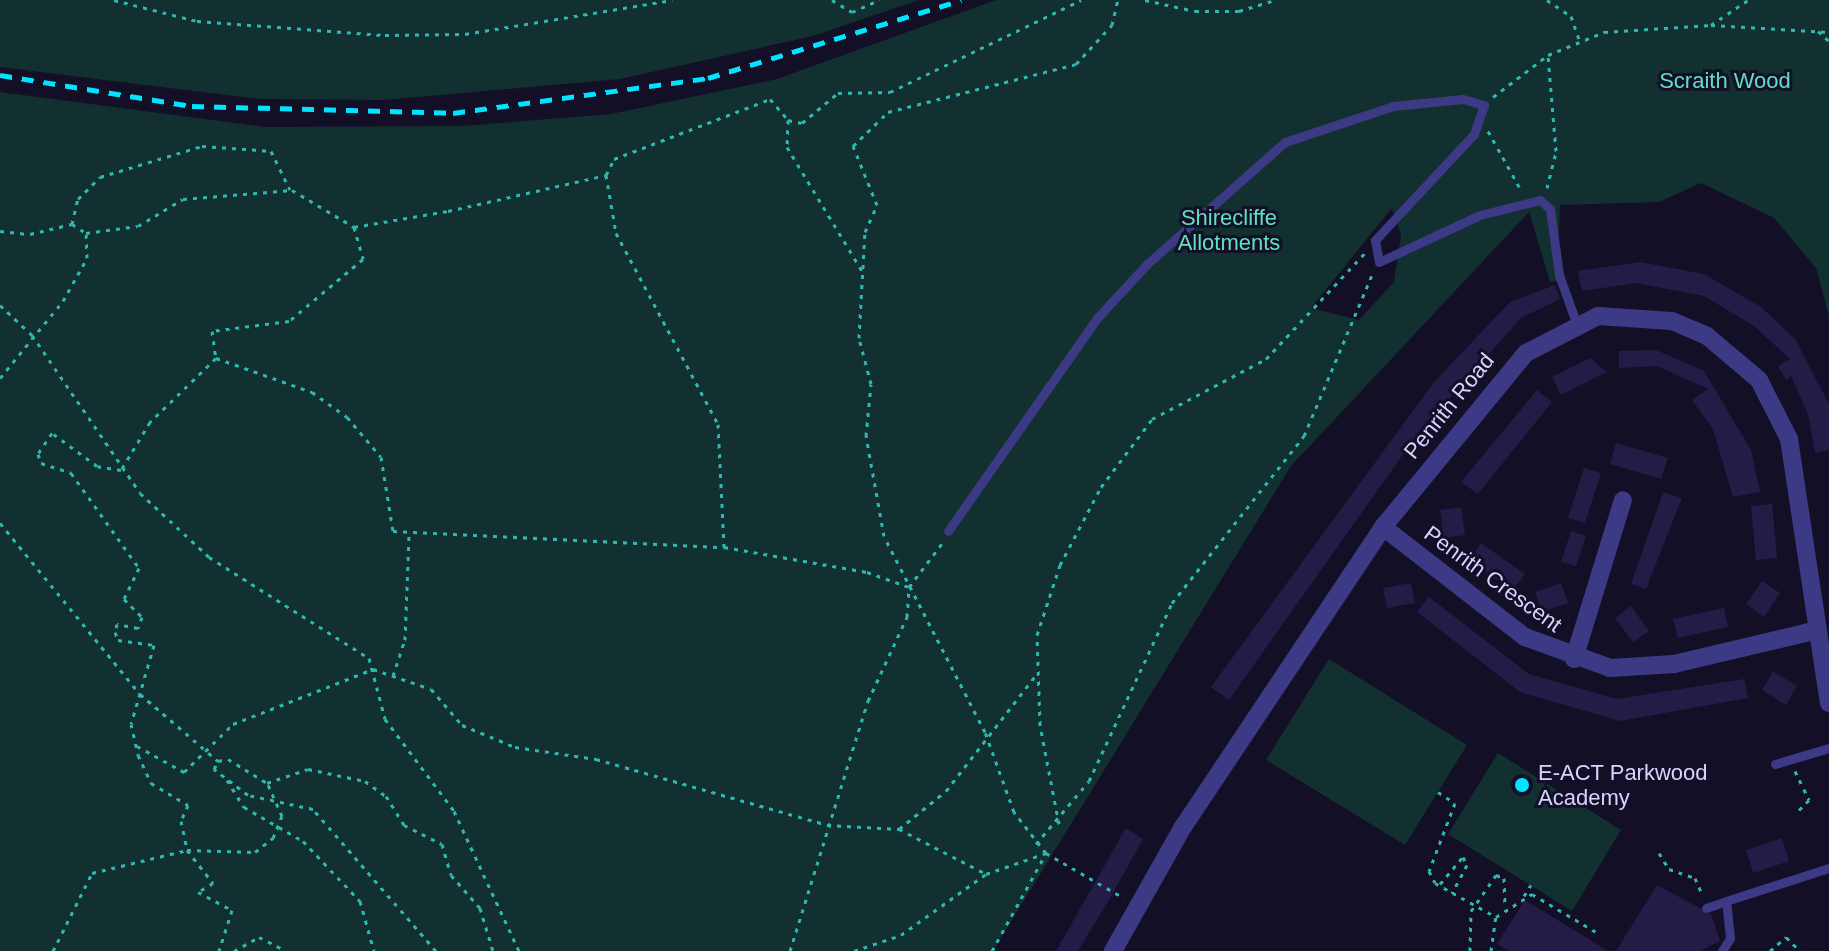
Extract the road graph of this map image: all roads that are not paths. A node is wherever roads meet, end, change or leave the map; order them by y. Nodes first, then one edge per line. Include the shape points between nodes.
1 (1577, 325) junction
2 (1623, 500) dead end
3 (1383, 527) junction
4 (948, 531) road end
5 (1814, 631) junction
6 (1574, 659) junction
7 (1829, 703) edge
8 (1829, 748) edge
9 (1775, 764) dead end
10 (1829, 868) edge
11 (1726, 901) junction
12 (1705, 904) road end
13 (1113, 951) edge
14 (1722, 951) edge

1 - 3 street, Penrith Road via 1526,353 1496,383
1 - 4 lane via 1559,275 1550,209 1540,200 1527,200 1379,262 1375,240 1482,120 1484,105 1463,99 1393,106 1285,142 1147,264 1098,317
1 - 5 street, Penrith Road via 1598,316 1672,321 1707,336 1759,380 1789,439
2 - 6 street
3 - 6 street, Penrith Crescent via 1525,637
3 - 13 street, Penrith Road
5 - 6 street, Penrith Crescent via 1643,668
5 - 7 street, Penrith Road
8 - 9 lane
10 - 11 lane
11 - 12 lane
11 - 14 lane via 1730,938

